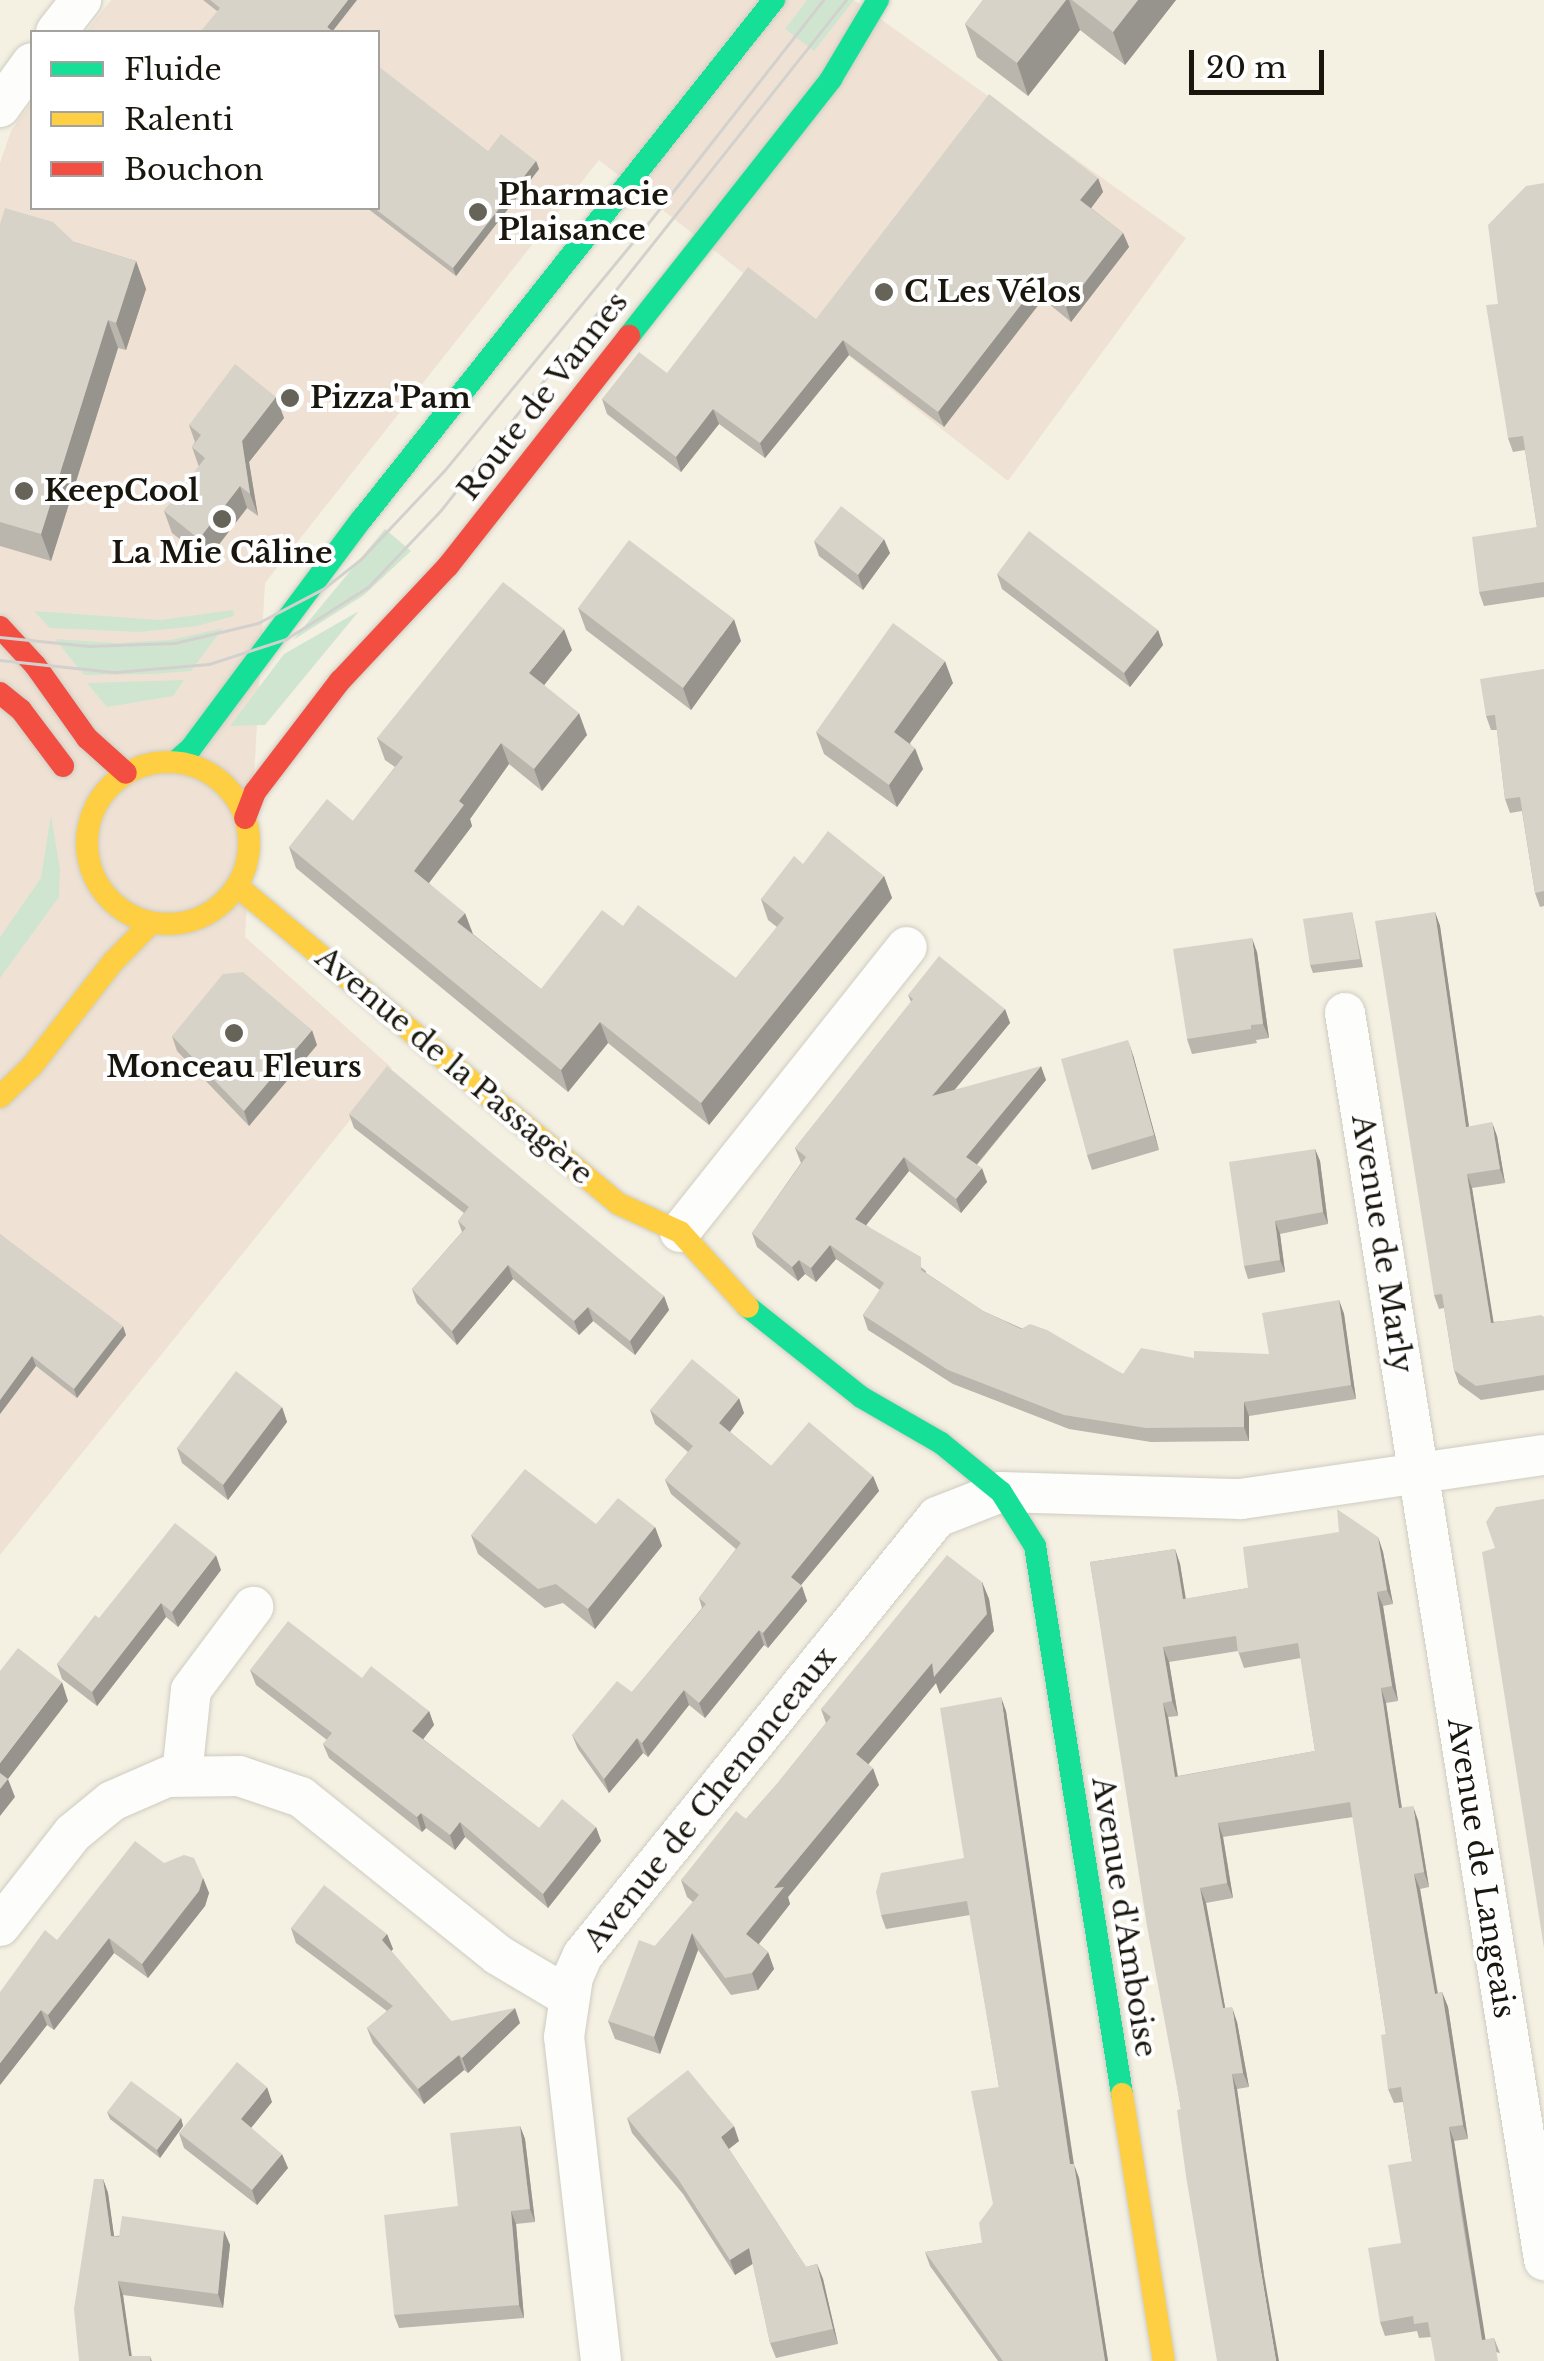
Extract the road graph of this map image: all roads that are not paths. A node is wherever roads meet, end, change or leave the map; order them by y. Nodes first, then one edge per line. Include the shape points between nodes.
1 (81, 0) edge
2 (774, 0) edge
3 (878, 0) edge
4 (58, 30) edge
5 (19, 63) edge
6 (0, 107) edge
7 (0, 628) edge
8 (0, 693) edge
9 (175, 762) junction
10 (126, 773) junction
11 (92, 813) junction
12 (245, 818) junction
13 (237, 886) junction
14 (152, 923) junction
15 (908, 947) dead end
16 (1345, 1013) dead end
17 (0, 1097) edge
18 (680, 1232) junction
19 (1544, 1455) edge
20 (1419, 1476) junction
21 (1002, 1492) junction
22 (252, 1607) dead end
23 (182, 1775) junction
24 (0, 1926) edge
25 (567, 1996) junction
26 (1544, 2260) edge
27 (601, 2361) edge
28 (1164, 2361) edge

1 - 4 street
2 - 9 main road
3 - 12 main road, Route de Vannes via 831,79 448,566 340,680 255,792
5 - 6 street
7 - 10 main road via 87,738
8 - 11 main road via 21,710
9 - 10 main road
9 - 12 main road via 218,779
10 - 11 main road
11 - 14 main road via 86,850 107,909
12 - 13 main road via 249,846
13 - 14 main road via 194,920
13 - 18 main road, Avenue de la Passagère via 619,1204
14 - 17 main road
15 - 18 street
16 - 20 street, Avenue de Marly
18 - 21 main road, Avenue de la Passagère via 724,1286 777,1334 861,1397 941,1443
19 - 20 street
20 - 21 street via 1215,1500
20 - 26 street, Avenue de Langeais
21 - 25 street, Avenue de Chenonceaux via 937,1517 583,1955
21 - 28 main road, Avenue d'Amboise via 1035,1546
22 - 23 street via 190,1690
23 - 24 street via 132,1790 91,1816
23 - 25 street via 256,1778 301,1797 498,1955
25 - 27 street, Avenue de Chenonceaux via 564,2037

